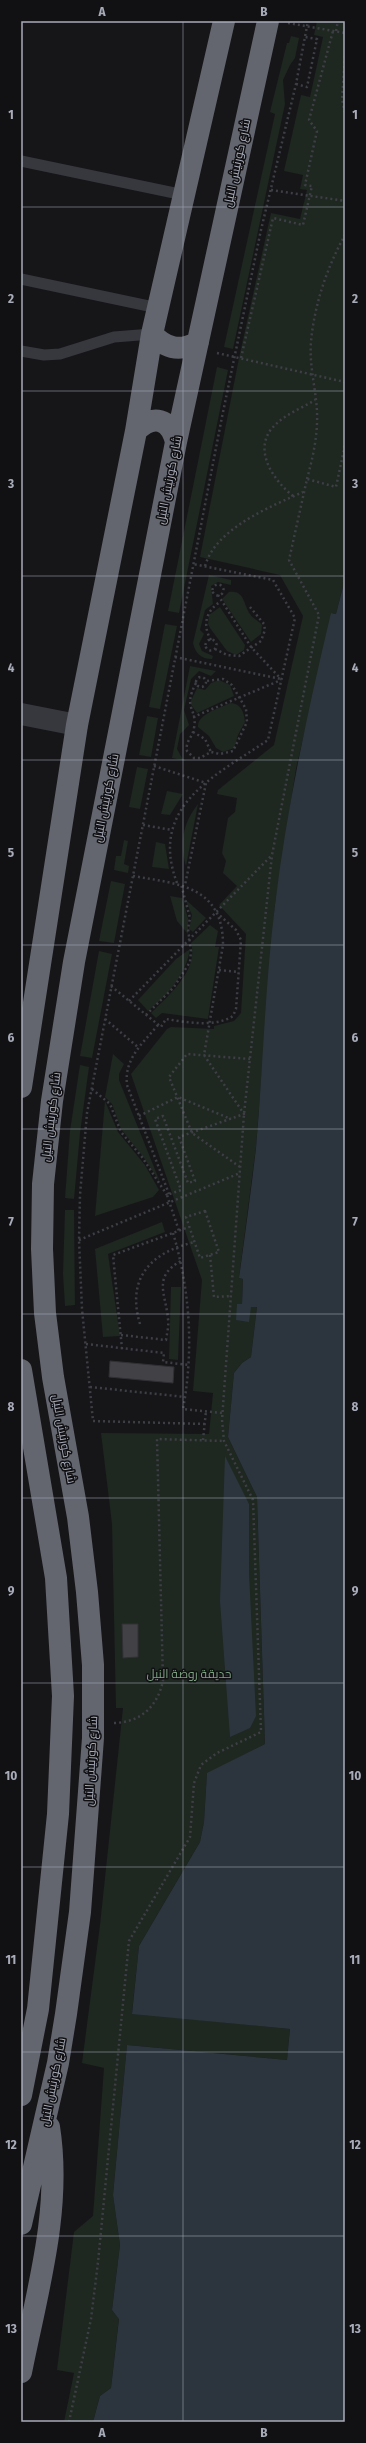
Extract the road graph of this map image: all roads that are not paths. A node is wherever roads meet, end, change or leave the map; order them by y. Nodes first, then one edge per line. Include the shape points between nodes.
1 (224, 21) edge
2 (276, 22) edge
3 (21, 161) edge
4 (184, 196) junction
5 (21, 279) edge
6 (158, 308) junction
7 (152, 334) junction
8 (198, 342) junction
9 (21, 351) edge
10 (136, 431) junction
11 (176, 442) junction
12 (21, 714) edge
13 (77, 725) junction
14 (21, 1087) edge
15 (21, 1370) edge
16 (26, 1434) edge
17 (21, 2095) edge
18 (47, 2112) junction
19 (21, 2224) edge
20 (21, 2372) edge

1 - 4 highway
2 - 8 highway, شارع كورنيش النيل
3 - 4 lane
4 - 6 highway
5 - 6 lane
6 - 7 highway
7 - 8 highway via 159,342 173,348 189,347
7 - 9 lane via 114,337 60,354 44,355
7 - 10 highway
8 - 11 highway, شارع كورنيش النيل
10 - 11 highway via 144,423 155,420 166,423 174,431
10 - 13 highway
11 - 18 highway, شارع كورنيش النيل via 74,962 52,1101 43,1184 42,1248 46,1313 56,1391 78,1517 93,1665 93,1738 80,1912 58,2063
12 - 13 street
13 - 14 highway
15 - 16 highway
16 - 17 highway via 56,1578 63,1703 58,1814 38,2009
18 - 19 highway, شارع كورنيش النيل
18 - 20 highway via 53,2147 52,2217

